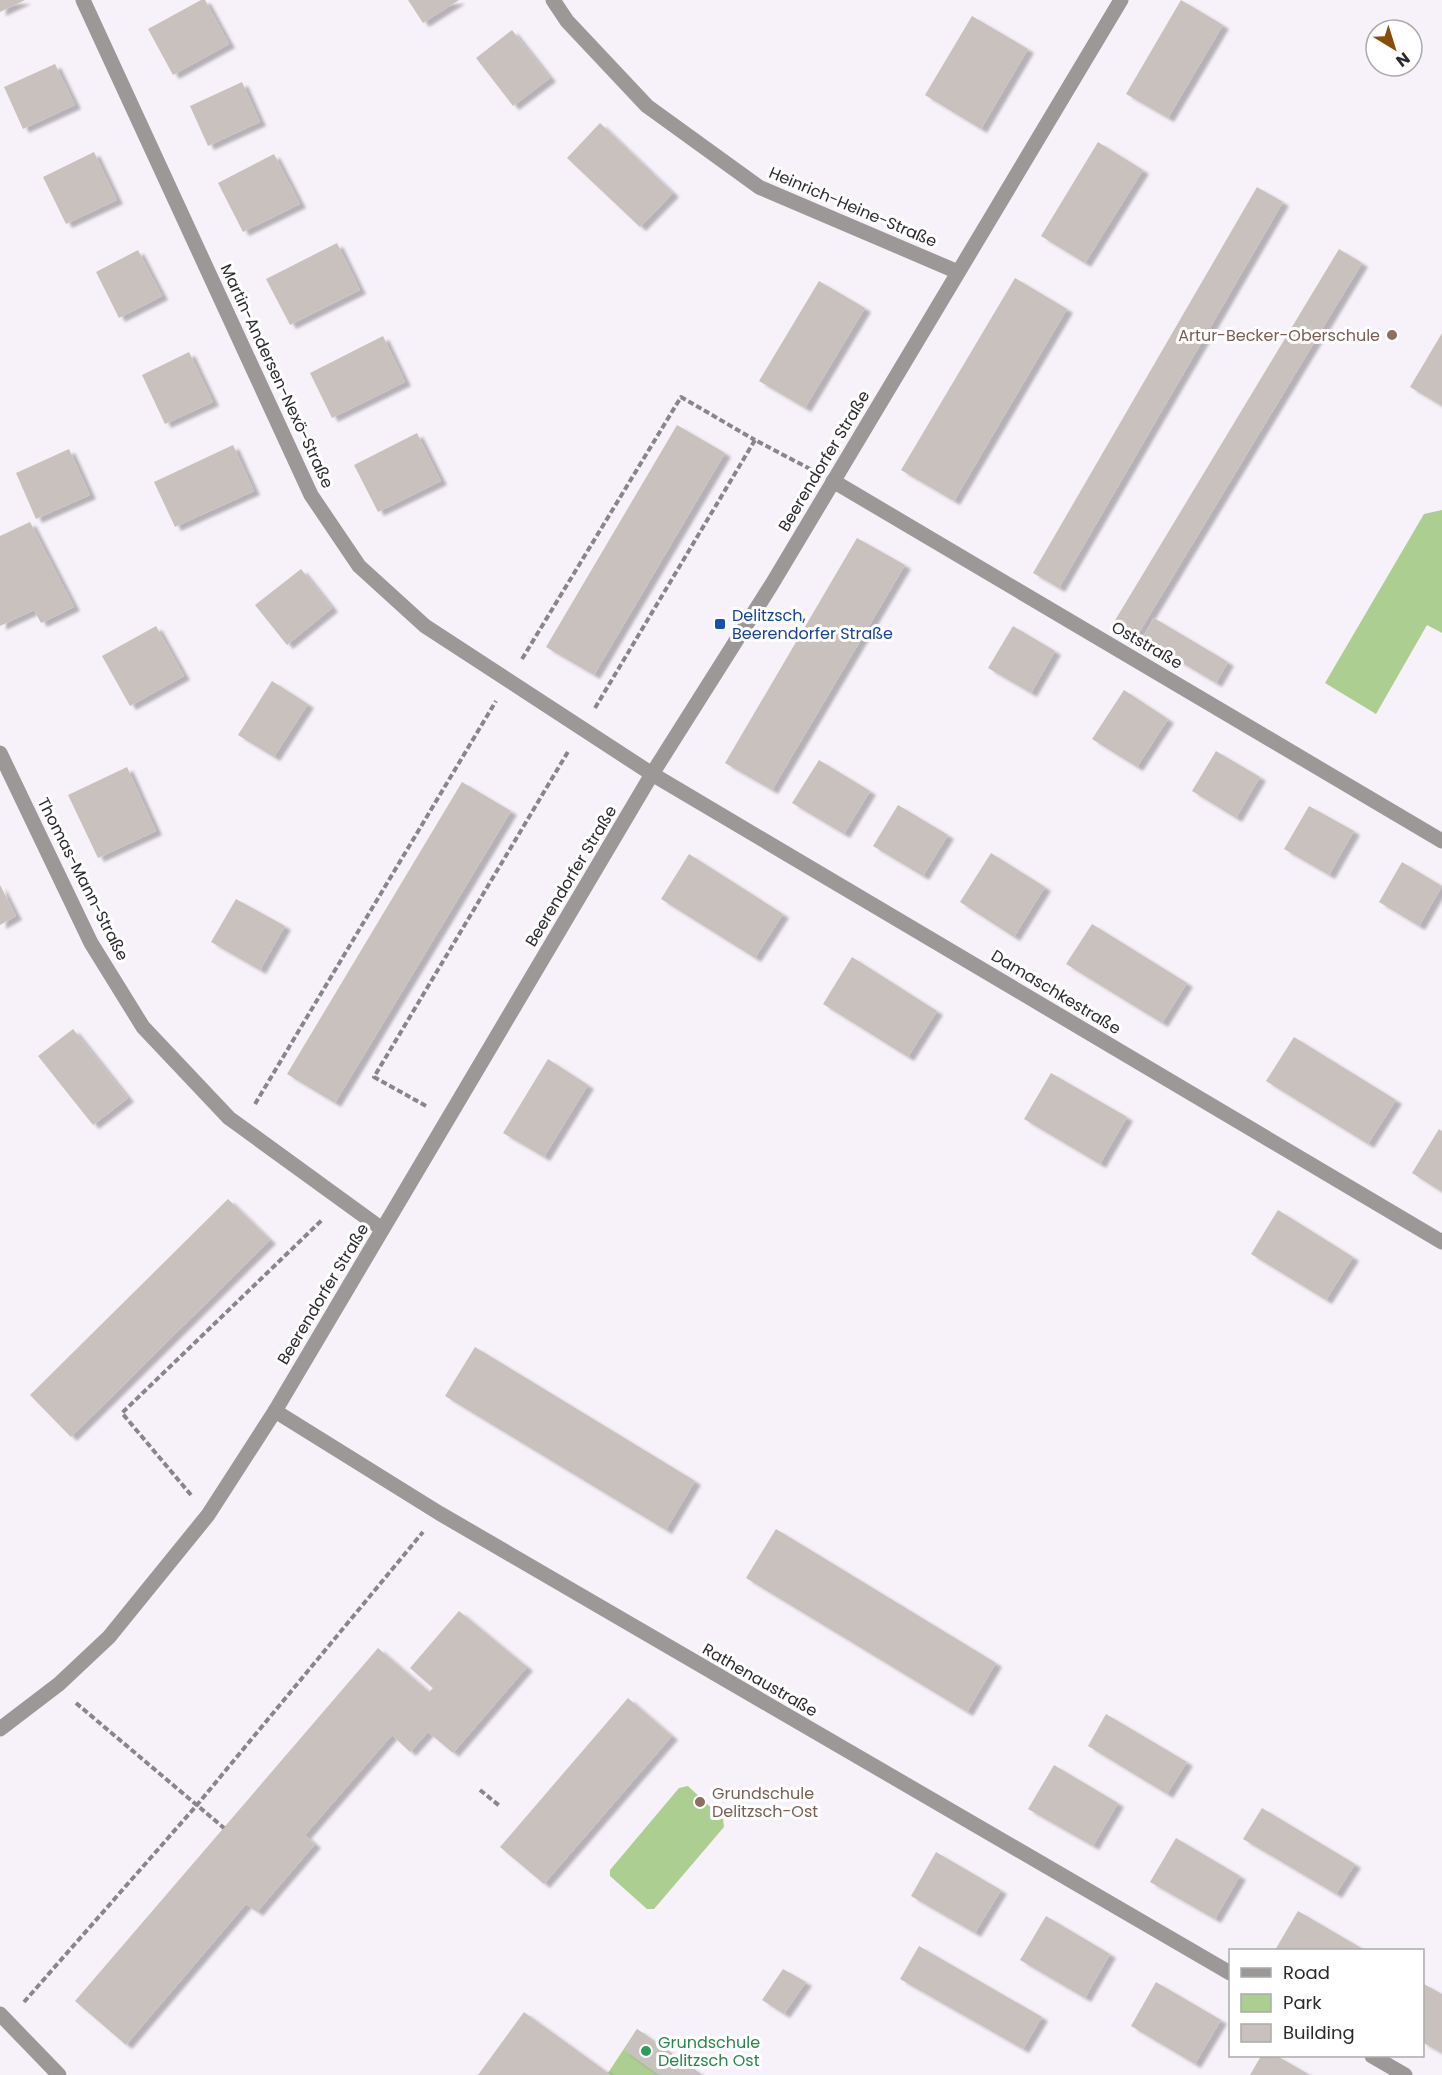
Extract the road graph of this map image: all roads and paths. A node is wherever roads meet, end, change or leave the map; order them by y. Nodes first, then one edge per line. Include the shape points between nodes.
1 (83, 0) edge
2 (553, 0) edge
3 (1121, 0) edge
4 (958, 272) junction
5 (755, 440) junction
6 (833, 481) junction
7 (509, 680) junction
8 (582, 728) junction
9 (0, 753) edge
10 (652, 774) junction
11 (1442, 841) edge
12 (447, 1119) junction
13 (242, 1127) junction
14 (342, 1200) junction
15 (382, 1229) junction
16 (1442, 1242) edge
17 (275, 1411) junction
18 (439, 1513) junction
19 (208, 1515) junction
20 (59, 1684) junction
21 (0, 1729) edge
22 (480, 1790) dead end
23 (197, 1805) junction
24 (501, 1807) dead end
25 (224, 1828) dead end
26 (1229, 1972) edge
27 (3, 2018) edge
28 (1375, 2057) edge
29 (59, 2075) edge
30 (1406, 2075) edge

1 - 7 street, Martin-Andersen-Nexö-Straße via 311,495 359,566 425,626
2 - 4 street, Heinrich-Heine-Straße via 567,21 646,106 759,187
3 - 4 street, Beerendorfer Straße
4 - 6 street, Beerendorfer Straße
5 - 6 path
5 - 7 path via 681,397
5 - 8 path
6 - 10 street, Beerendorfer Straße
6 - 11 street, Oststraße
7 - 8 street, Martin-Andersen-Nexö-Straße
7 - 13 path
8 - 10 street, Martin-Andersen-Nexö-Straße
8 - 12 path via 374,1077
9 - 13 street, Thomas-Mann-Straße via 91,943 143,1027
10 - 12 street, Beerendorfer Straße
10 - 16 street, Damaschkestraße
12 - 15 street, Beerendorfer Straße
13 - 14 street, Thomas-Mann-Straße
14 - 15 street, Thomas-Mann-Straße
14 - 19 path via 122,1413
15 - 17 street, Beerendorfer Straße
17 - 18 street, Rathenaustraße
17 - 19 street, Beerendorfer Straße
18 - 23 path
18 - 26 street, Rathenaustraße
19 - 20 street, Beerendorfer Straße via 109,1636
20 - 21 street, Beerendorfer Straße
20 - 23 path
22 - 24 path
23 - 25 path
23 - 27 path
27 - 29 street
28 - 30 street

